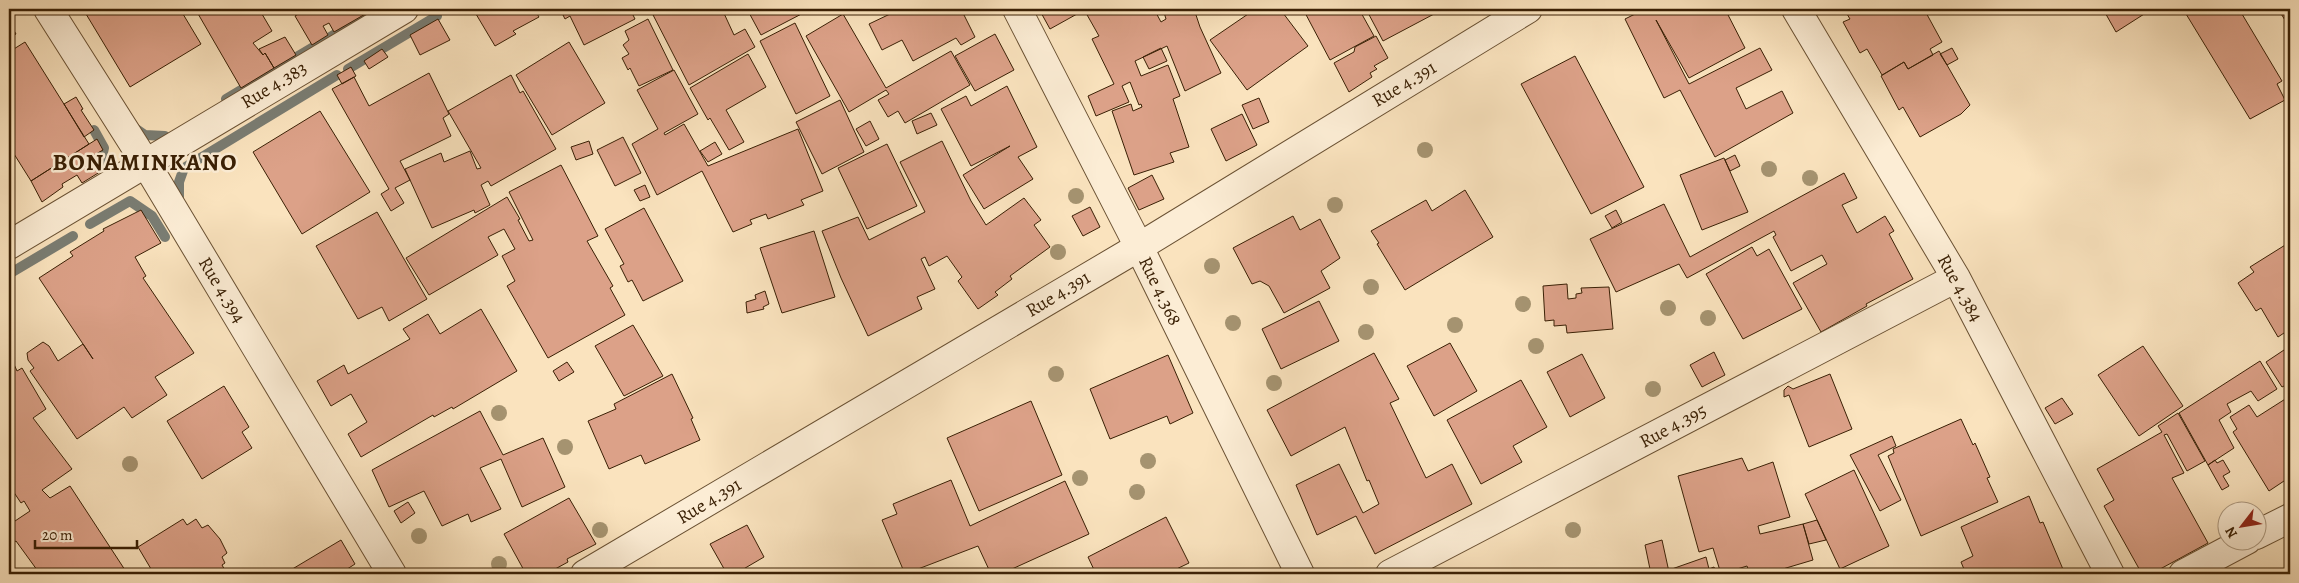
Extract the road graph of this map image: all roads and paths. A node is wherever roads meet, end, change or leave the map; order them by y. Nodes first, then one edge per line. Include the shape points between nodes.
1 (48, 9) edge
2 (404, 9) edge
3 (1016, 9) edge
4 (1528, 9) edge
5 (1796, 9) edge
6 (144, 162) junction
7 (9, 245) edge
8 (1139, 247) junction
9 (1956, 278) junction
10 (2290, 518) edge
11 (2266, 530) edge
12 (2228, 550) edge
13 (392, 574) edge
14 (585, 574) edge
15 (1300, 574) edge
16 (1390, 574) edge
17 (2110, 574) edge
18 (2182, 574) edge

1 - 6 street, Rue 4.394
2 - 6 street, Rue 4.383
3 - 8 street, Rue 4.368
4 - 8 street, Rue 4.391
5 - 9 street, Rue 4.384
6 - 7 street, Rue 4.383
6 - 13 street, Rue 4.394
8 - 14 street, Rue 4.391
8 - 15 street, Rue 4.368
9 - 16 street, Rue 4.395
9 - 17 street, Rue 4.384
10 - 11 street
12 - 18 street

